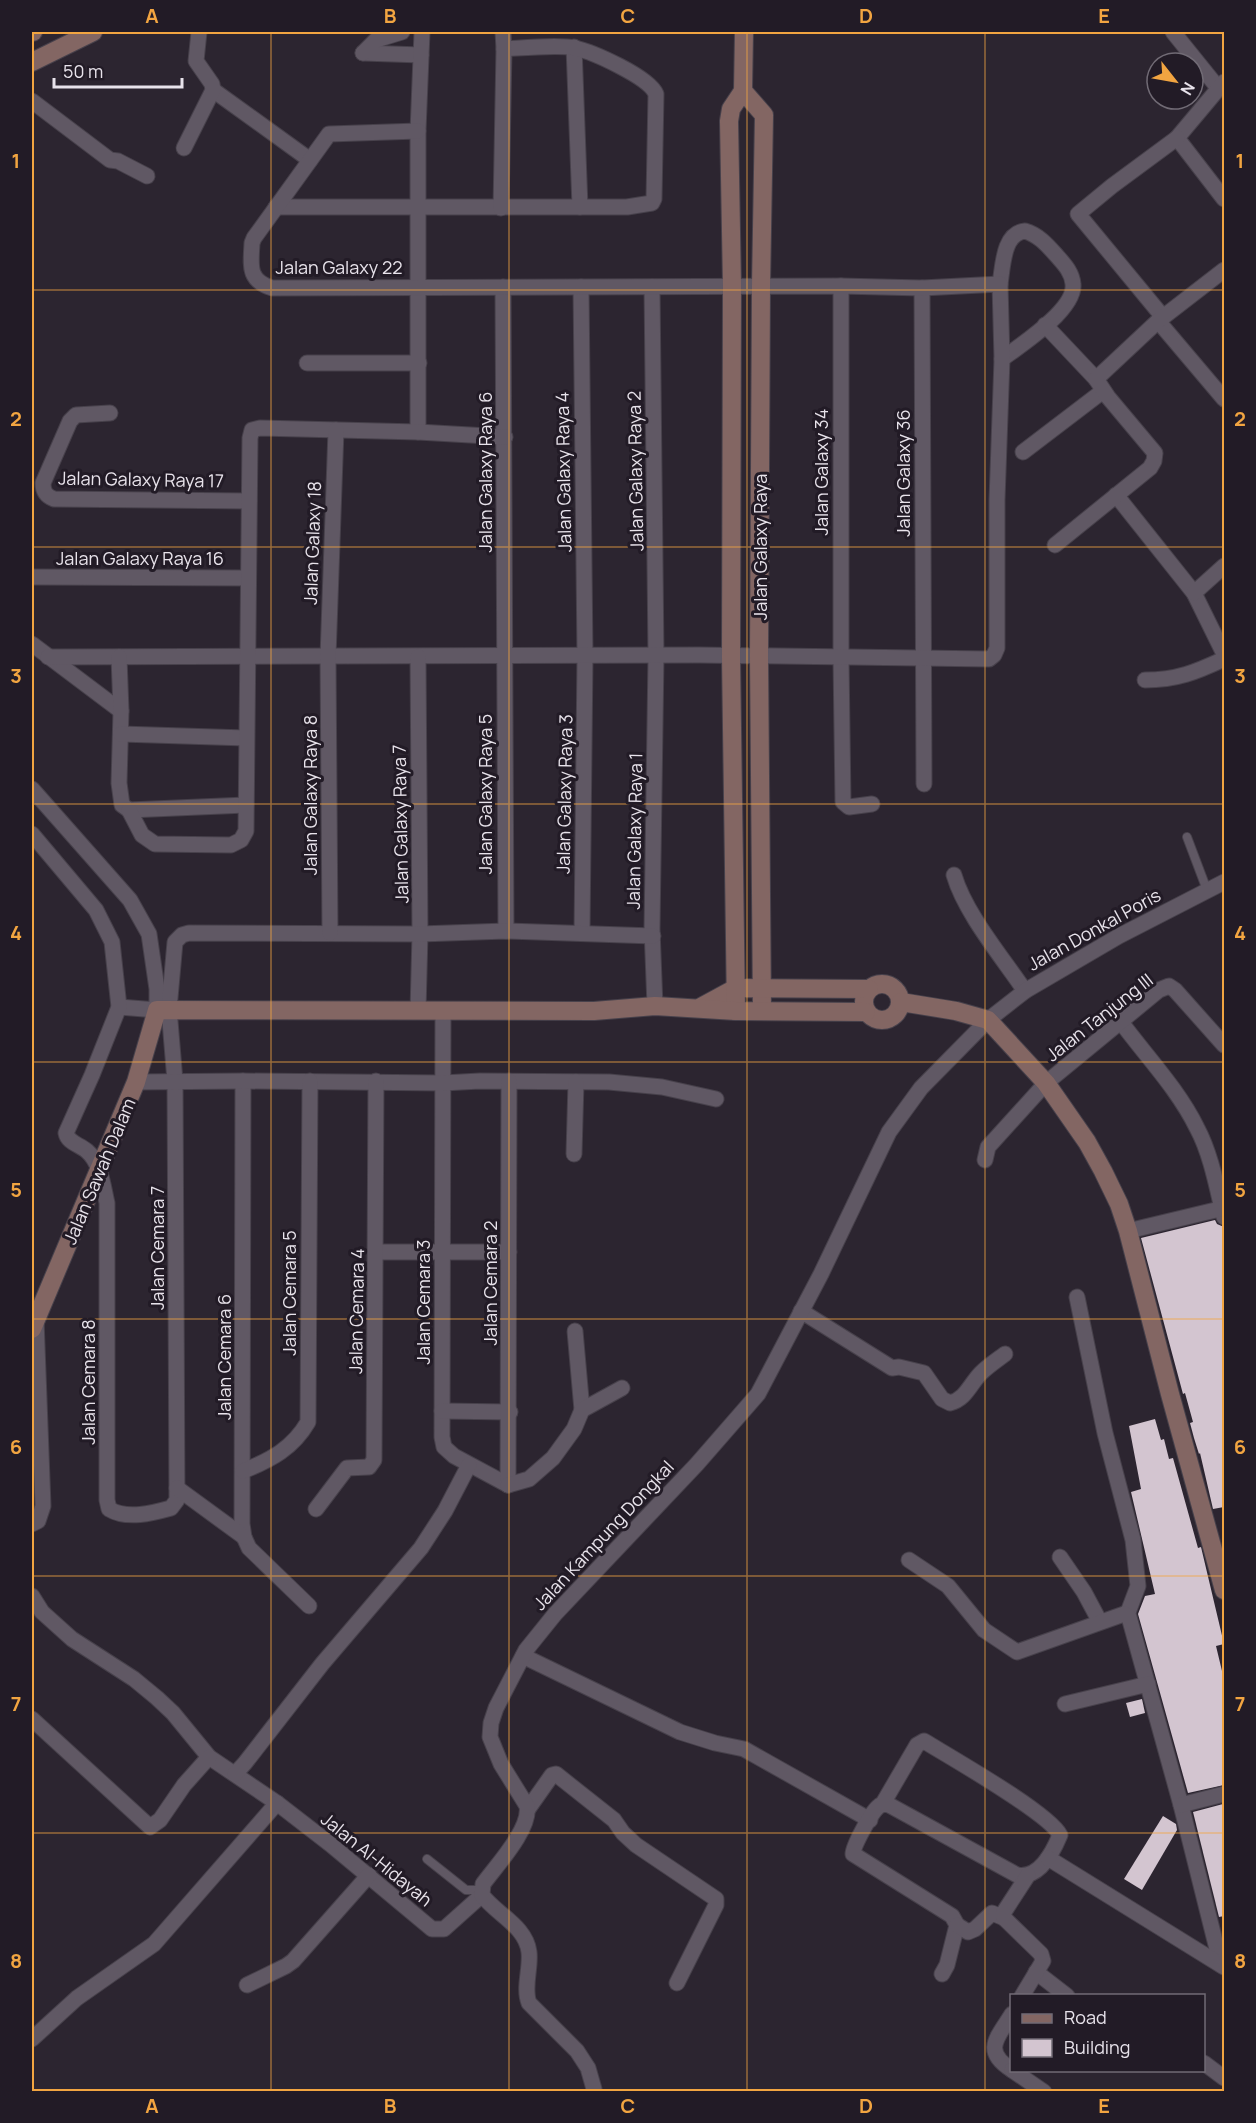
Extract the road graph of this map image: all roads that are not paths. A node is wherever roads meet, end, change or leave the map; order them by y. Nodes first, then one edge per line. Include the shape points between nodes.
1 (93, 32) edge
2 (199, 32) edge
3 (402, 32) edge
4 (422, 32) edge
5 (503, 32) edge
6 (743, 32) edge
7 (1178, 33) edge
8 (574, 47) junction
9 (504, 49) junction
10 (421, 55) junction
11 (32, 62) edge
12 (1221, 85) edge
13 (213, 90) junction
14 (743, 91) junction
15 (32, 101) edge
16 (418, 131) junction
17 (1177, 138) junction
18 (184, 147) dead end
19 (310, 160) junction
20 (147, 176) dead end
21 (1224, 199) edge
22 (276, 207) junction
23 (417, 207) junction
24 (580, 207) junction
25 (501, 208) junction
26 (1224, 270) edge
27 (1000, 284) junction
28 (732, 286) junction
29 (761, 286) junction
30 (841, 286) junction
31 (419, 287) junction
32 (503, 287) junction
33 (581, 287) junction
34 (652, 287) junction
35 (922, 288) junction
36 (1160, 319) junction
37 (1045, 325) junction
38 (1002, 359) junction
39 (307, 363) dead end
40 (419, 363) junction
41 (1100, 385) junction
42 (1224, 399) edge
43 (110, 413) dead end
44 (336, 430) junction
45 (418, 432) junction
46 (505, 437) junction
47 (1023, 452) dead end
48 (1116, 495) junction
49 (249, 501) junction
50 (1055, 545) dead end
51 (1224, 566) edge
52 (32, 577) edge
53 (248, 578) junction
54 (1194, 593) junction
55 (32, 644) edge
56 (1224, 654) edge
57 (585, 656) junction
58 (656, 656) junction
59 (48, 657) junction
60 (119, 657) junction
61 (328, 657) junction
62 (418, 657) junction
63 (504, 657) junction
64 (730, 657) junction
65 (759, 657) junction
66 (248, 658) junction
67 (841, 659) junction
68 (922, 659) junction
69 (1224, 659) edge
70 (1145, 680) dead end
71 (121, 711) junction
72 (121, 734) junction
73 (246, 738) junction
74 (924, 784) dead end
75 (32, 789) edge
76 (872, 804) dead end
77 (246, 805) junction
78 (129, 810) junction
79 (32, 834) edge
80 (1187, 837) dead end
81 (954, 875) dead end
82 (1224, 882) edge
83 (1207, 890) junction
84 (506, 931) junction
85 (330, 933) junction
86 (582, 933) junction
87 (420, 934) junction
88 (653, 936) junction
89 (736, 988) junction
90 (762, 988) junction
91 (869, 989) junction
92 (1025, 991) junction
93 (901, 1002) junction
94 (655, 1006) junction
95 (701, 1007) junction
96 (125, 1008) junction
97 (159, 1009) junction
98 (418, 1011) junction
99 (442, 1011) junction
100 (736, 1011) junction
101 (762, 1011) junction
102 (866, 1012) junction
103 (988, 1020) junction
104 (1121, 1022) junction
105 (1224, 1045) edge
106 (175, 1081) junction
107 (243, 1081) junction
108 (310, 1081) junction
109 (376, 1081) junction
110 (509, 1081) junction
111 (576, 1082) junction
112 (136, 1083) junction
113 (443, 1083) junction
114 (1046, 1083) junction
115 (716, 1099) dead end
116 (574, 1154) dead end
117 (985, 1160) dead end
118 (99, 1169) junction
119 (1224, 1211) edge
120 (1128, 1231) junction
121 (377, 1252) junction
122 (443, 1252) junction
123 (509, 1252) junction
124 (1077, 1297) dead end
125 (801, 1311) junction
126 (34, 1324) edge
127 (574, 1331) dead end
128 (1005, 1354) dead end
129 (622, 1388) dead end
130 (582, 1410) junction
131 (442, 1411) junction
132 (510, 1412) junction
133 (469, 1465) junction
134 (243, 1471) junction
135 (508, 1485) junction
136 (177, 1488) junction
137 (316, 1509) dead end
138 (32, 1524) edge
139 (244, 1537) junction
140 (1060, 1557) dead end
141 (1220, 1558) edge
142 (909, 1560) dead end
143 (1224, 1590) edge
144 (32, 1596) edge
145 (309, 1606) dead end
146 (1127, 1615) junction
147 (1100, 1622) junction
148 (523, 1656) junction
149 (1148, 1684) junction
150 (1065, 1704) dead end
151 (32, 1719) edge
152 (209, 1756) junction
153 (235, 1774) junction
154 (1224, 1794) edge
155 (277, 1803) junction
156 (882, 1805) junction
157 (1181, 1805) junction
158 (528, 1809) junction
159 (870, 1820) junction
160 (1048, 1858) junction
161 (427, 1859) dead end
162 (369, 1875) junction
163 (1028, 1875) junction
164 (482, 1893) junction
165 (1004, 1918) junction
166 (957, 1925) junction
167 (1223, 1966) edge
168 (1036, 1972) junction
169 (942, 1974) dead end
170 (678, 1983) dead end
171 (247, 1985) dead end
172 (1024, 1994) edge
173 (1066, 1994) edge
174 (1010, 2016) edge
175 (32, 2039) edge
176 (1205, 2064) edge
177 (1010, 2069) edge
178 (1015, 2072) edge
179 (1223, 2073) edge
180 (595, 2091) edge
181 (1044, 2091) edge

1 - 11 street
2 - 13 street via 196,61
3 - 10 street via 376,40 363,53
4 - 10 street
5 - 9 street
6 - 14 street, Jalan Galaxy Raya
7 - 12 street
8 - 9 street
8 - 24 street
8 - 24 street via 628,70 649,84 656,94 652,203
9 - 25 street
10 - 16 street
12 - 17 street
13 - 18 street
13 - 19 street
14 - 28 street, Jalan Galaxy Raya via 731,109 729,121
14 - 29 street, Jalan Galaxy Raya via 764,115
15 - 20 street via 110,160
16 - 19 street, Jalan Galaxy 22 via 332,133
16 - 23 street
17 - 21 street
17 - 36 street via 1078,214
19 - 22 street, Jalan Galaxy 22
22 - 23 street
22 - 31 street, Jalan Galaxy 22 via 252,243 252,274 262,285
23 - 25 street
23 - 31 street
24 - 25 street
26 - 36 street
27 - 35 street, Jalan Galaxy 22
27 - 37 street via 1006,247 1014,234 1025,231 1045,243 1068,268 1073,290 1061,311
27 - 38 street
28 - 29 street, Jalan Galaxy 22
28 - 34 street, Jalan Galaxy 22
28 - 64 street, Jalan Galaxy Raya
29 - 30 street, Jalan Galaxy 22
29 - 65 street, Jalan Galaxy Raya
30 - 35 street, Jalan Galaxy 22
30 - 67 street, Jalan Galaxy 34
31 - 32 street, Jalan Galaxy 22
31 - 40 street
32 - 33 street, Jalan Galaxy 22
32 - 46 street, Jalan Galaxy Raya 6
33 - 34 street, Jalan Galaxy 22
33 - 57 street, Jalan Galaxy Raya 4
34 - 58 street, Jalan Galaxy Raya 2
35 - 68 street, Jalan Galaxy 36
36 - 41 street
36 - 42 street
37 - 38 street
37 - 41 street
38 - 68 street via 997,648 989,659
39 - 40 street
40 - 45 street
41 - 47 street
41 - 48 street via 1155,453 1150,468
43 - 49 street, Jalan Galaxy Raya 17 via 76,415 70,421 43,483 47,495
44 - 45 street
44 - 49 street via 252,430
44 - 61 street, Jalan Galaxy 18
45 - 46 street
46 - 63 street, Jalan Galaxy Raya 6
48 - 50 street
48 - 54 street
49 - 53 street
51 - 54 street
52 - 53 street, Jalan Galaxy Raya 16
53 - 66 street
54 - 56 street
55 - 59 street
57 - 58 street
57 - 63 street
57 - 86 street, Jalan Galaxy Raya 3
58 - 64 street
58 - 88 street, Jalan Galaxy Raya 1
59 - 60 street
59 - 71 street
60 - 66 street
60 - 71 street
61 - 62 street
61 - 66 street
61 - 85 street, Jalan Galaxy Raya 8
62 - 63 street
62 - 87 street, Jalan Galaxy Raya 7
63 - 84 street, Jalan Galaxy Raya 5
64 - 65 street
64 - 89 street, Jalan Galaxy Raya
65 - 67 street
65 - 90 street, Jalan Galaxy Raya
66 - 73 street
67 - 68 street
67 - 76 street, Jalan Galaxy 34 via 843,802 849,807
68 - 74 street, Jalan Galaxy 36
69 - 70 street via 1187,676
71 - 72 street
72 - 73 street
72 - 78 street via 120,796 122,805
73 - 77 street
75 - 97 street via 130,900 149,934
77 - 78 street
77 - 78 street via 246,831 242,840 231,845 155,844 142,835
79 - 96 street via 96,910 112,942
80 - 83 lane
81 - 92 street via 969,910
82 - 83 street, Jalan Donkal Poris
83 - 92 street, Jalan Donkal Poris
84 - 86 street
84 - 87 street
85 - 87 street
85 - 97 street via 182,935 175,942
86 - 88 street
87 - 98 street, Jalan Galaxy Raya 7
88 - 94 street, Jalan Galaxy Raya 1
89 - 90 street
89 - 95 street
89 - 100 street, Jalan Galaxy Raya
90 - 91 street
90 - 101 street, Jalan Galaxy Raya
91 - 93 street via 883,984 892,986
91 - 102 street via 864,1002
92 - 103 street, Jalan Donkal Poris
93 - 102 street via 891,1018 873,1018
93 - 103 street
94 - 95 street
94 - 99 street via 594,1011
95 - 100 street
96 - 97 street
96 - 118 street via 66,1128 68,1139 88,1151
97 - 98 street
97 - 106 street, Jalan Cemara 7
97 - 112 street, Jalan Sawah Dalam
98 - 99 street
99 - 113 street, Jalan Cemara 3
100 - 101 street
101 - 102 street
103 - 114 street
103 - 125 street, Jalan Kampung Dongkal via 921,1088 889,1132
104 - 105 street, Jalan Tanjung III via 1169,986
104 - 114 street, Jalan Tanjung III
104 - 119 street via 1197,1127
106 - 107 street
106 - 112 street
106 - 136 street, Jalan Cemara 7
107 - 108 street
107 - 134 street, Jalan Cemara 6
108 - 109 street
108 - 134 street, Jalan Cemara 5 via 308,1422 284,1451
109 - 113 street
109 - 121 street, Jalan Cemara 4
110 - 111 street
110 - 113 street
110 - 123 street, Jalan Cemara 2
111 - 115 street via 662,1087
111 - 116 street
112 - 118 street, Jalan Sawah Dalam
113 - 122 street, Jalan Cemara 3
114 - 117 street, Jalan Tanjung III via 988,1147
114 - 120 street via 1104,1171
118 - 126 street, Jalan Sawah Dalam
118 - 136 street, Jalan Cemara 8 via 107,1203 108,1507 126,1515 164,1510 175,1504
119 - 120 street
120 - 141 street via 1161,1363
121 - 122 street
121 - 137 street, Jalan Cemara 4 via 374,1460 369,1467 347,1468
122 - 123 street
122 - 131 street, Jalan Cemara 3
123 - 132 street, Jalan Cemara 2
124 - 146 street via 1105,1432 1133,1540 1138,1586
125 - 128 street via 892,1368 924,1373 942,1399 950,1403 966,1393
125 - 148 street, Jalan Kampung Dongkal via 758,1394 555,1614
126 - 138 street via 43,1506 38,1521
127 - 130 street
129 - 130 street
130 - 135 street via 553,1458 529,1479
131 - 132 street
131 - 133 street, Jalan Cemara 3 via 444,1447
132 - 135 street, Jalan Cemara 2
133 - 135 street, Jalan Cemara 3
133 - 153 street via 421,1548
134 - 139 street, Jalan Cemara 6
136 - 139 street
139 - 145 street via 249,1548
140 - 147 street
141 - 143 street
142 - 147 street via 948,1586 984,1630 1013,1651 1020,1652
144 - 152 street, Jalan Al-Hidayah via 42,1612 72,1639 157,1698
146 - 147 street
146 - 149 street
148 - 158 street, Jalan Kampung Dongkal via 496,1708 490,1737
148 - 159 street via 680,1732 744,1749
149 - 150 street
149 - 157 street
151 - 152 street via 150,1827 160,1820
152 - 153 street, Jalan Al-Hidayah
153 - 155 street, Jalan Al-Hidayah
154 - 157 street
155 - 162 street, Jalan Al-Hidayah
155 - 175 street via 154,1944 78,1998
156 - 159 street
156 - 160 street via 917,1745 924,1741 1049,1823 1059,1835
156 - 163 street via 891,1806 1017,1875
157 - 167 street
158 - 164 street via 524,1826 483,1884
158 - 170 street via 556,1774 614,1820 636,1845 716,1899
159 - 166 street via 853,1847 854,1857 936,1905 952,1916
160 - 163 street
160 - 167 street
161 - 164 lane via 466,1890
162 - 164 street, Jalan Al-Hidayah via 432,1929 444,1929
162 - 171 street via 293,1961
163 - 165 street via 1006,1907
164 - 180 street via 526,1940 529,2003 577,2052 588,2068
165 - 166 street via 992,1913 968,1932
165 - 168 street via 1041,1954 1043,1961
166 - 169 street
168 - 172 street
168 - 173 street
174 - 177 street via 994,2051 1000,2063
176 - 179 street
178 - 181 street

